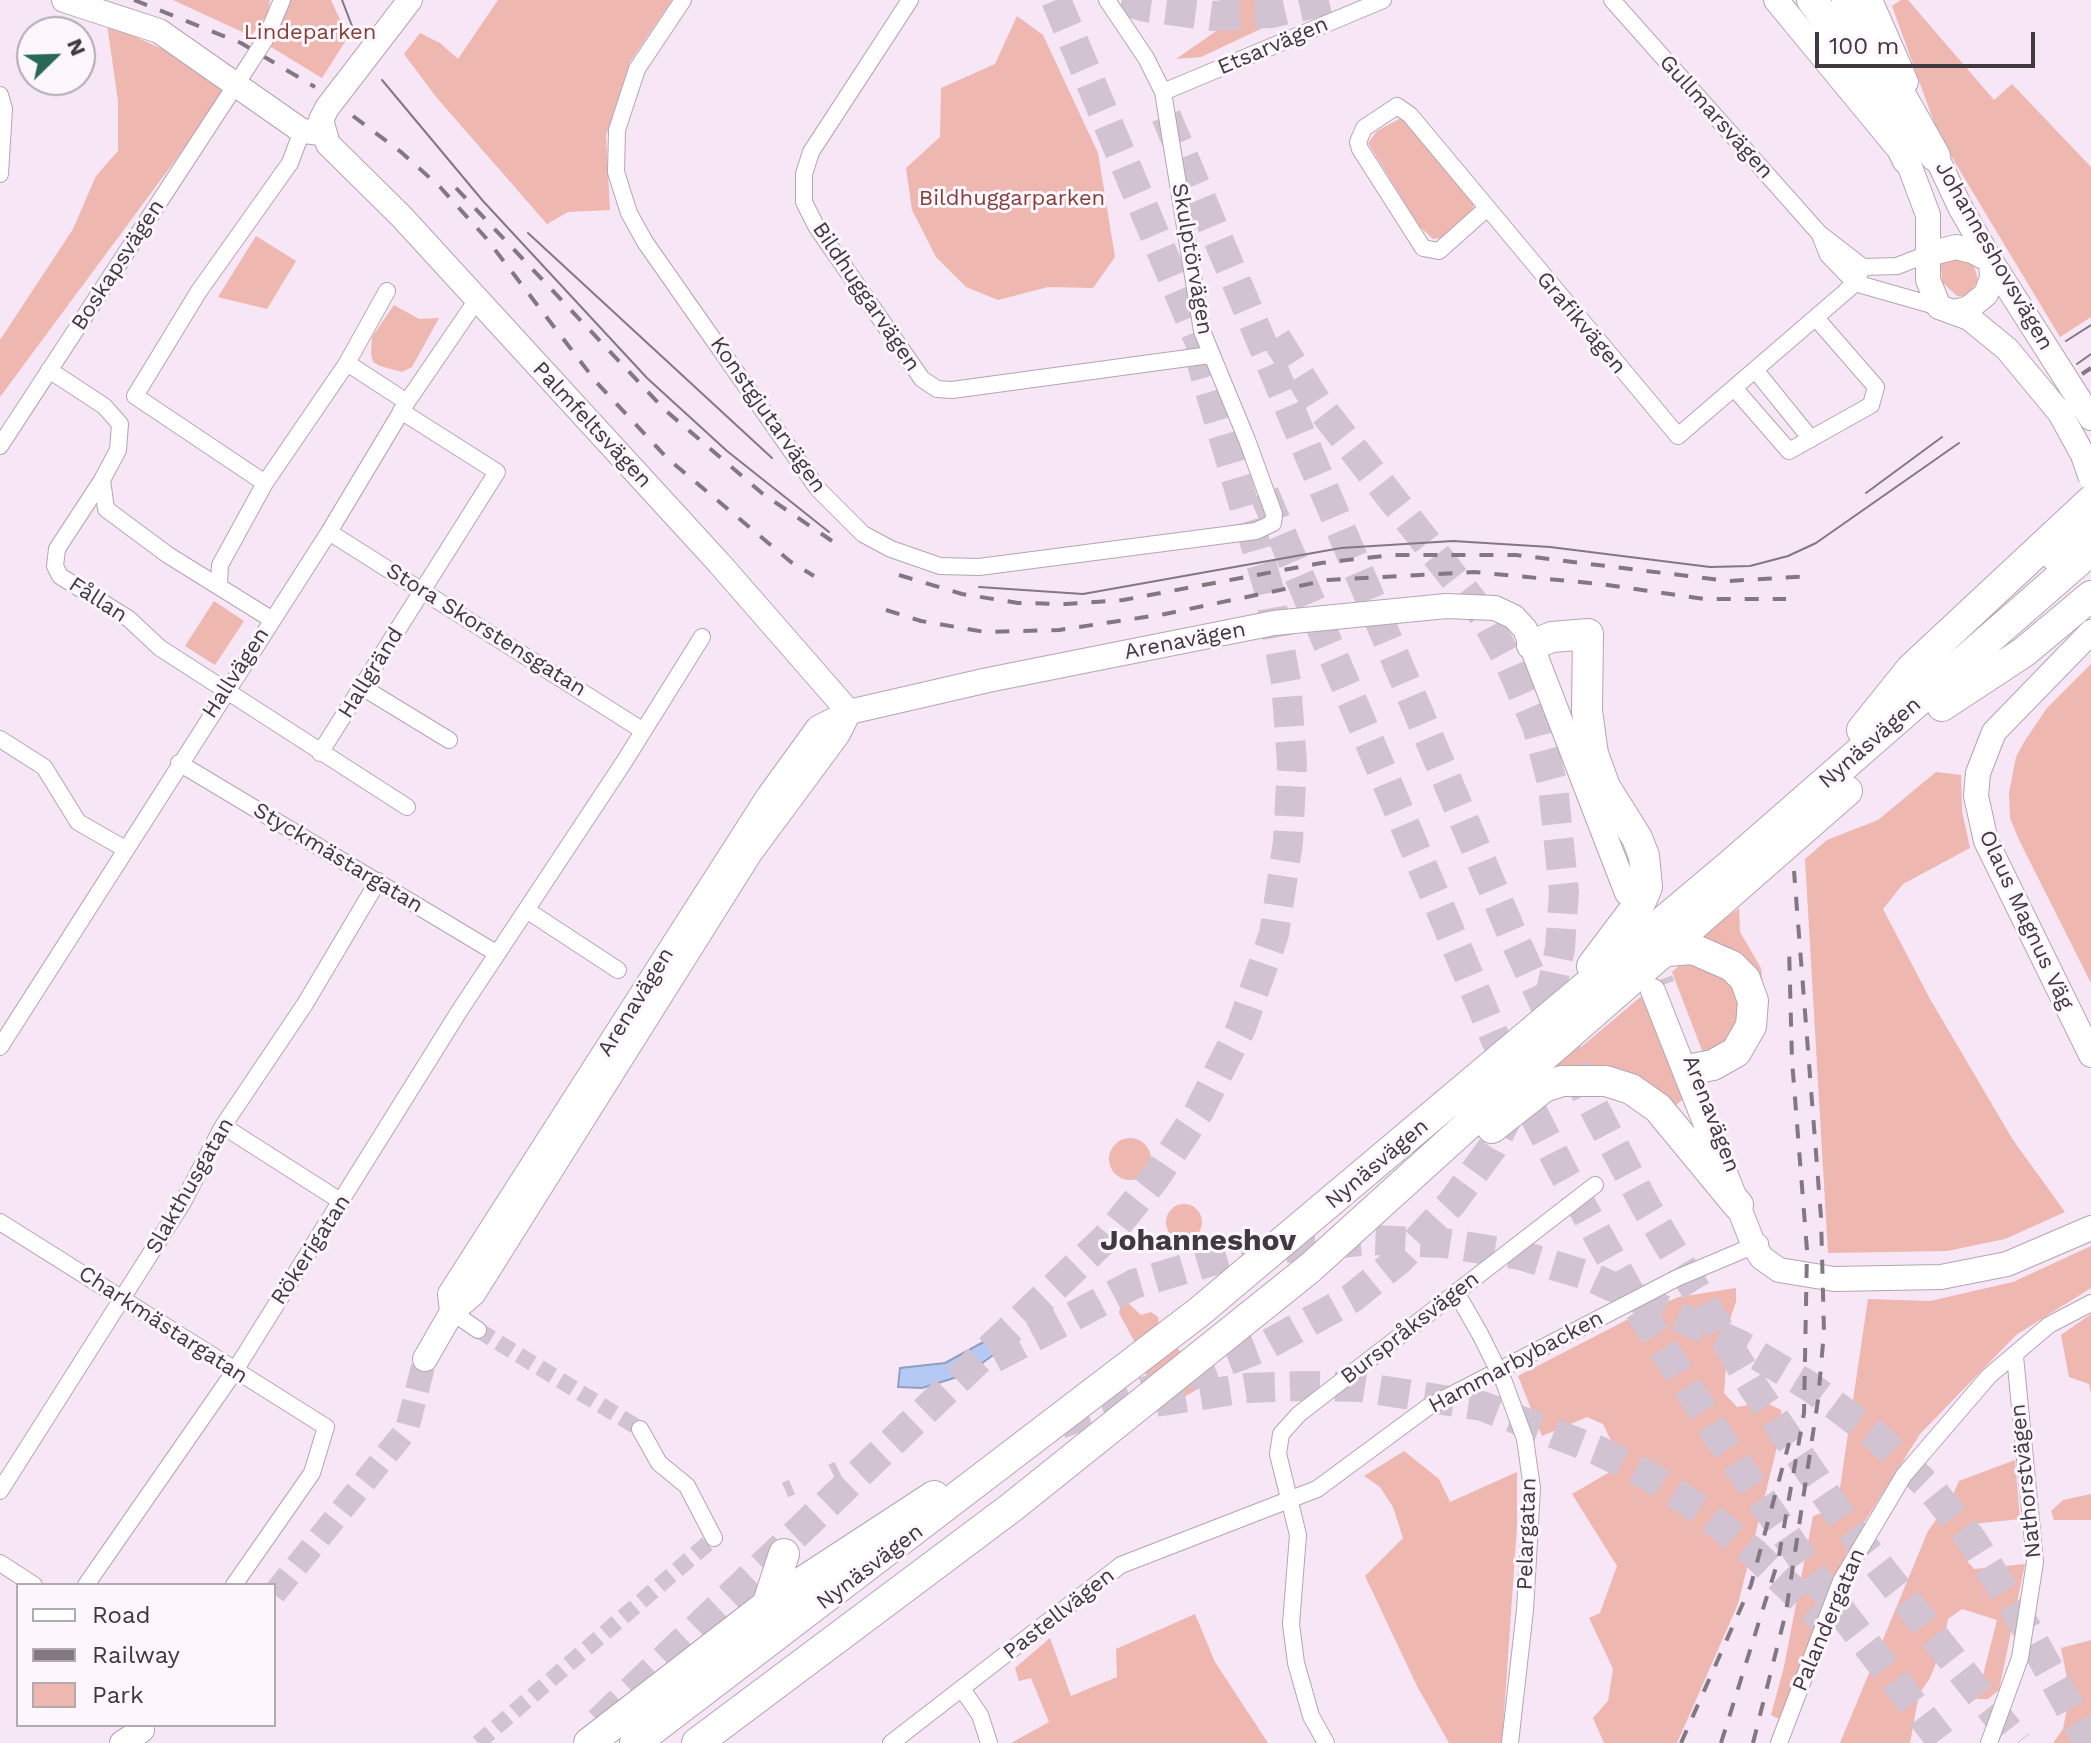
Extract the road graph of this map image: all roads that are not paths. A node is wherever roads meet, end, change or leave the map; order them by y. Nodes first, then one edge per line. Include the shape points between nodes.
1 (64, 0) edge
2 (282, 0) edge
3 (410, 0) edge
4 (683, 0) edge
5 (910, 0) edge
6 (1107, 0) edge
7 (1383, 0) edge
8 (1612, 0) edge
9 (1776, 0) edge
10 (1812, 0) edge
11 (1847, 0) edge
12 (1870, 0) edge
13 (244, 73) junction
14 (1163, 92) junction
15 (0, 95) edge
16 (317, 136) junction
17 (1921, 158) junction
18 (0, 174) edge
19 (1486, 209) junction
20 (1819, 233) junction
21 (1928, 254) junction
22 (1991, 261) junction
23 (1863, 267) junction
24 (1855, 283) junction
25 (387, 291) dead end
26 (476, 301) junction
27 (1946, 309) junction
28 (1816, 318) junction
29 (1210, 355) junction
30 (347, 363) junction
31 (49, 370) junction
32 (1756, 371) junction
33 (1735, 389) junction
34 (404, 406) junction
35 (2091, 418) edge
36 (1811, 439) junction
37 (0, 446) edge
38 (2087, 466) edge
39 (102, 480) junction
40 (265, 483) junction
41 (2091, 501) edge
42 (2091, 522) edge
43 (1273, 523) joint
44 (329, 532) junction
45 (2091, 550) edge
46 (2091, 576) edge
47 (219, 584) junction
48 (423, 590) junction
49 (2091, 596) edge
50 (271, 619) junction
51 (702, 637) dead end
52 (2086, 646) edge
53 (1528, 647) junction
54 (362, 687) junction
55 (226, 689) junction
56 (1942, 706) junction
57 (849, 712) junction
58 (642, 730) junction
59 (1862, 730) junction
60 (0, 739) edge
61 (449, 740) dead end
62 (320, 753) junction
63 (179, 763) junction
64 (407, 807) dead end
65 (125, 849) junction
66 (378, 881) junction
67 (1624, 896) dead end
68 (528, 911) junction
69 (1667, 951) junction
70 (496, 953) junction
71 (1600, 957) junction
72 (618, 970) dead end
73 (2091, 1022) edge
74 (1517, 1046) junction
75 (0, 1047) edge
76 (2091, 1055) edge
77 (1693, 1069) junction
78 (223, 1126) junction
79 (1595, 1185) dead end
80 (342, 1202) junction
81 (1738, 1205) junction
82 (2091, 1211) edge
83 (0, 1222) edge
84 (2091, 1228) edge
85 (1759, 1243) junction
86 (1310, 1268) junction
87 (1456, 1292) junction
88 (122, 1298) junction
89 (2091, 1303) edge
90 (452, 1312) junction
91 (478, 1330) tunnel mouth
92 (2015, 1356) junction
93 (425, 1359) tunnel mouth
94 (234, 1372) junction
95 (1078, 1405) junction
96 (640, 1429) tunnel mouth
97 (0, 1491) edge
98 (1290, 1498) junction
99 (714, 1538) dead end
100 (784, 1554) dead end
101 (0, 1563) edge
102 (31, 1583) edge
103 (87, 1583) edge
104 (235, 1583) edge
105 (767, 1605) junction
106 (965, 1687) junction
107 (589, 1743) edge
108 (620, 1743) edge
109 (635, 1743) edge
110 (697, 1743) edge
111 (891, 1743) edge
112 (989, 1743) edge
113 (1326, 1743) edge
114 (1510, 1743) edge
115 (1779, 1743) edge
116 (1989, 1743) edge

1 - 13 main road, Palmfeltsvägen via 159,31
2 - 13 street, Boskapsvägen, bridge
3 - 16 main road via 327,108
4 - 43 street, Konstgjutarvägen via 637,69 622,108 615,151 621,192 645,242 818,489 863,534 940,566 979,567 1256,531
5 - 29 street, Bildhuggarvägen via 811,152 804,202 922,379 937,389 952,390
6 - 14 street, Skulptörvägen
7 - 14 street, Etsarvägen
8 - 20 street, Gullmarsvägen
9 - 17 main road, Johanneshovsvägen
10 - 17 highway
11 - 17 highway
12 - 17 main road, Johanneshovsvägen
13 - 16 main road, Palmfeltsvägen
13 - 31 street, Boskapsvägen
14 - 29 street, Skulptörvägen via 1188,262
15 - 18 street
16 - 26 main road, Palmfeltsvägen via 401,216
16 - 40 street via 290,163 199,291 135,396
17 - 21 main road, Johanneshovsvägen
17 - 22 main road, Johanneshovsvägen
19 - 19 street, Grafikvägen via 1403,109 1397,106 1364,128 1360,149 1423,248 1439,251
19 - 33 street, Grafikvägen via 1678,436
20 - 23 street, Gullmarsvägen
20 - 24 street, Gullmarsvägen via 1828,255
21 - 22 main road via 1956,247
21 - 23 street via 1897,266
21 - 27 main road via 1928,280
22 - 27 main road via 1986,294 1969,308
22 - 35 main road, Johanneshovsvägen
23 - 24 street
24 - 27 street
24 - 28 street
25 - 30 street
26 - 34 street, Hallvägen
26 - 57 main road, Palmfeltsvägen
27 - 38 main road, Johanneshovsvägen via 1980,325 2019,361 2060,413
28 - 32 street
28 - 36 street via 1876,387 1871,405
29 - 43 street, Skulptörvägen via 1247,440
30 - 34 street
30 - 40 street
31 - 37 street, Boskapsvägen
31 - 39 street, Fållan via 104,406 120,424 118,450
32 - 33 street
32 - 36 street
33 - 36 street via 1789,451
34 - 44 street, Hallvägen
34 - 48 street, Hallgränd via 497,472
39 - 47 street via 106,509 168,555
39 - 55 street, Fållan via 57,549 60,576
40 - 47 street via 220,565
41 - 59 highway via 1911,669
42 - 59 highway
44 - 48 street, Stora Skorstensgatan
44 - 50 street, Hallvägen
45 - 74 highway, Nynäsvägen
46 - 56 highway, Nynäsvägen
47 - 50 street
48 - 54 street, Hallgränd
48 - 58 street, Stora Skorstensgatan
49 - 56 highway via 2024,652
50 - 55 street, Hallvägen
51 - 58 street, Rökerigatan
52 - 73 main road, Olaus Magnus Väg via 2017,726 2002,749 1992,789 1996,824
52 - 76 main road, Olaus Magnus Väg via 1994,732 1978,773 1976,796 1986,841
53 - 57 main road, Arenavägen via 1525,629 1514,617 1495,608 1446,606 1274,623
53 - 67 main road, Arenavägen
53 - 71 highway via 1552,637 1588,634 1587,711 1593,754 1611,799 1637,838 1647,874 1641,901
54 - 61 street
54 - 62 street, Hallgränd
55 - 62 street, Fållan
55 - 63 street, Hallvägen
56 - 69 highway, Nynäsvägen
57 - 90 main road, Arenavägen via 818,728 768,797 450,1294
58 - 68 street, Rökerigatan
59 - 71 highway
60 - 65 street via 44,767 78,822
62 - 64 street, Fållan
63 - 65 street, Hallvägen
63 - 66 street, Styckmästargatan
65 - 75 street, Hallvägen
66 - 70 street, Styckmästargatan
66 - 78 street, Slakthusgatan via 305,1004
68 - 70 street, Rökerigatan
68 - 72 street
69 - 77 highway via 1693,949 1732,966 1745,979 1753,1001 1751,1026 1736,1052
69 - 86 highway, Nynäsvägen
70 - 80 street, Rökerigatan
71 - 74 highway
74 - 95 highway, Nynäsvägen via 1199,1312
77 - 81 main road, Arenavägen via 1658,988
77 - 85 main road, Arenavägen
78 - 80 street
78 - 88 street, Slakthusgatan via 182,1204
79 - 87 street, Burspråksvägen
80 - 94 street, Rökerigatan
81 - 85 main road, Arenavägen
81 - 86 highway via 1658,1108 1631,1089 1606,1081 1562,1081 1522,1104 1375,1228
82 - 85 main road via 2003,1252 1940,1266 1816,1266 1789,1260
83 - 88 street, Charkmästargatan
84 - 85 main road via 2007,1264 1941,1277 1800,1275 1771,1265
85 - 98 street, Hammarbybacken via 1677,1278 1428,1407 1317,1489
86 - 110 highway, Nynäsvägen via 1012,1507
87 - 98 street, Burspråksvägen via 1299,1414 1281,1434 1278,1454
87 - 114 street, Pelargatan, bridge via 1513,1402 1529,1460 1531,1512
88 - 94 street, Charkmästargatan
88 - 97 street, Slakthusgatan
89 - 92 street, Palandergatan via 2049,1325
90 - 91 street
90 - 93 main road, Arenavägen
92 - 115 street, Palandergatan via 1944,1424 1868,1531 1841,1581
92 - 116 street, Nathorstvägen via 2035,1562 2020,1658
94 - 103 street, Rökerigatan
94 - 104 street, Charkmästargatan via 326,1427 312,1473
95 - 105 highway
95 - 109 highway, Nynäsvägen
96 - 99 street via 659,1463 687,1486
98 - 106 street, Pastellvägen via 1121,1565
98 - 113 street via 1298,1535 1291,1624 1296,1663 1311,1716
100 - 105 highway
101 - 102 street
105 - 107 highway
105 - 108 highway via 754,1635
106 - 111 street, Pastellvägen
106 - 112 street

